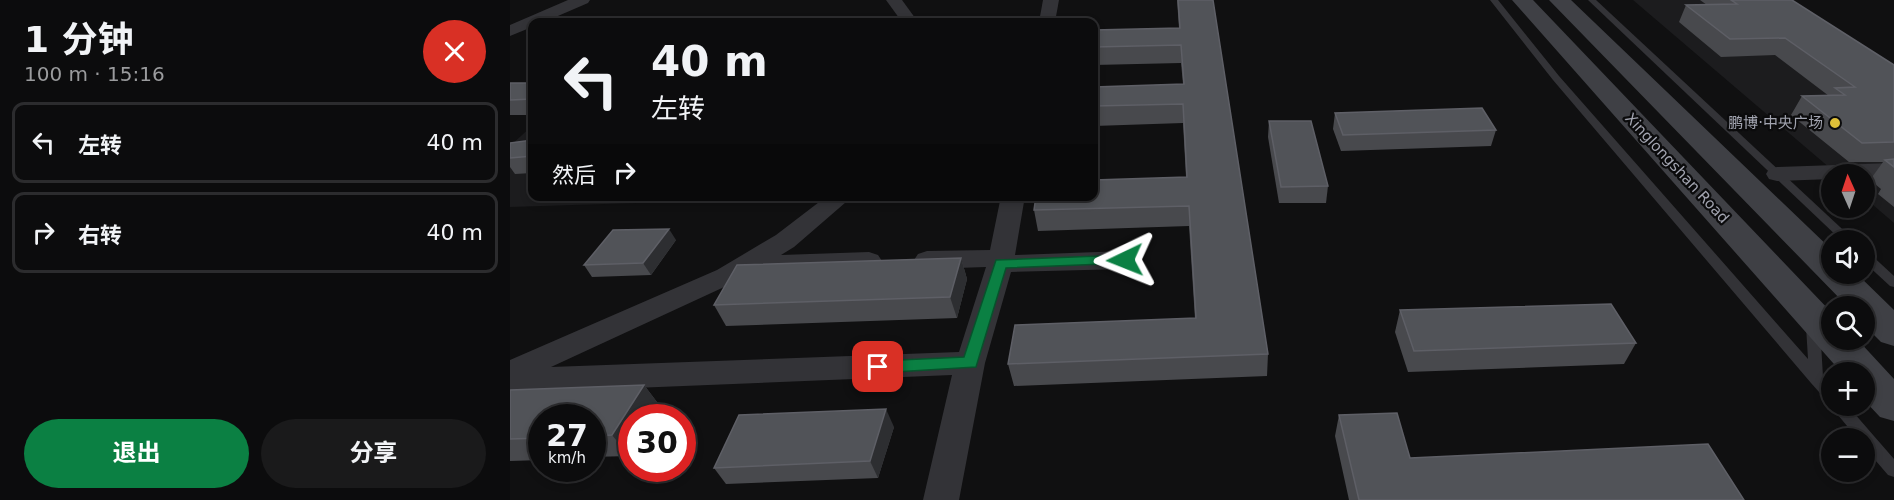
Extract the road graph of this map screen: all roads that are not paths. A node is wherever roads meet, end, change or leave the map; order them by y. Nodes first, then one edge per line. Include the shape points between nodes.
1 (582, 0) edge
2 (894, 0) edge
3 (1051, 0) edge
4 (1494, 0) edge
5 (1522, 0) edge
6 (1559, 0) edge
7 (1592, 0) edge
8 (540, 18) edge
9 (907, 18) edge
10 (1048, 18) edge
11 (528, 23) edge
12 (510, 31) edge
13 (1894, 170) edge
14 (1777, 174) junction
15 (836, 201) edge
16 (1012, 201) edge
17 (1837, 230) edge
18 (1125, 260) dead end
19 (1821, 260) edge
20 (1001, 261) junction
21 (747, 265) junction
22 (1875, 265) edge
23 (1894, 283) edge
24 (1846, 284) edge
25 (1821, 325) edge
26 (1892, 328) edge
27 (1822, 350) edge
28 (1844, 350) edge
29 (1855, 362) edge
30 (970, 363) junction
31 (510, 373) edge
32 (1816, 379) junction
33 (510, 381) edge
34 (1875, 384) edge
35 (1821, 385) edge
36 (1894, 405) edge
37 (1847, 416) edge
38 (1894, 470) edge
39 (940, 500) edge

1 - 8 street
2 - 9 street
3 - 10 street
4 - 32 lane via 1556,78
5 - 25 street, Xinglongshan Road
6 - 19 street
7 - 14 lane
11 - 12 street
13 - 14 street
14 - 17 lane
15 - 21 street via 786,242
16 - 20 street
18 - 20 street
20 - 21 street
20 - 30 street
21 - 31 street
22 - 23 lane
24 - 26 street
27 - 32 lane
28 - 29 street, Xinglongshan Road
30 - 33 street
30 - 39 street
32 - 35 lane
34 - 36 street, Xinglongshan Road
37 - 38 lane

